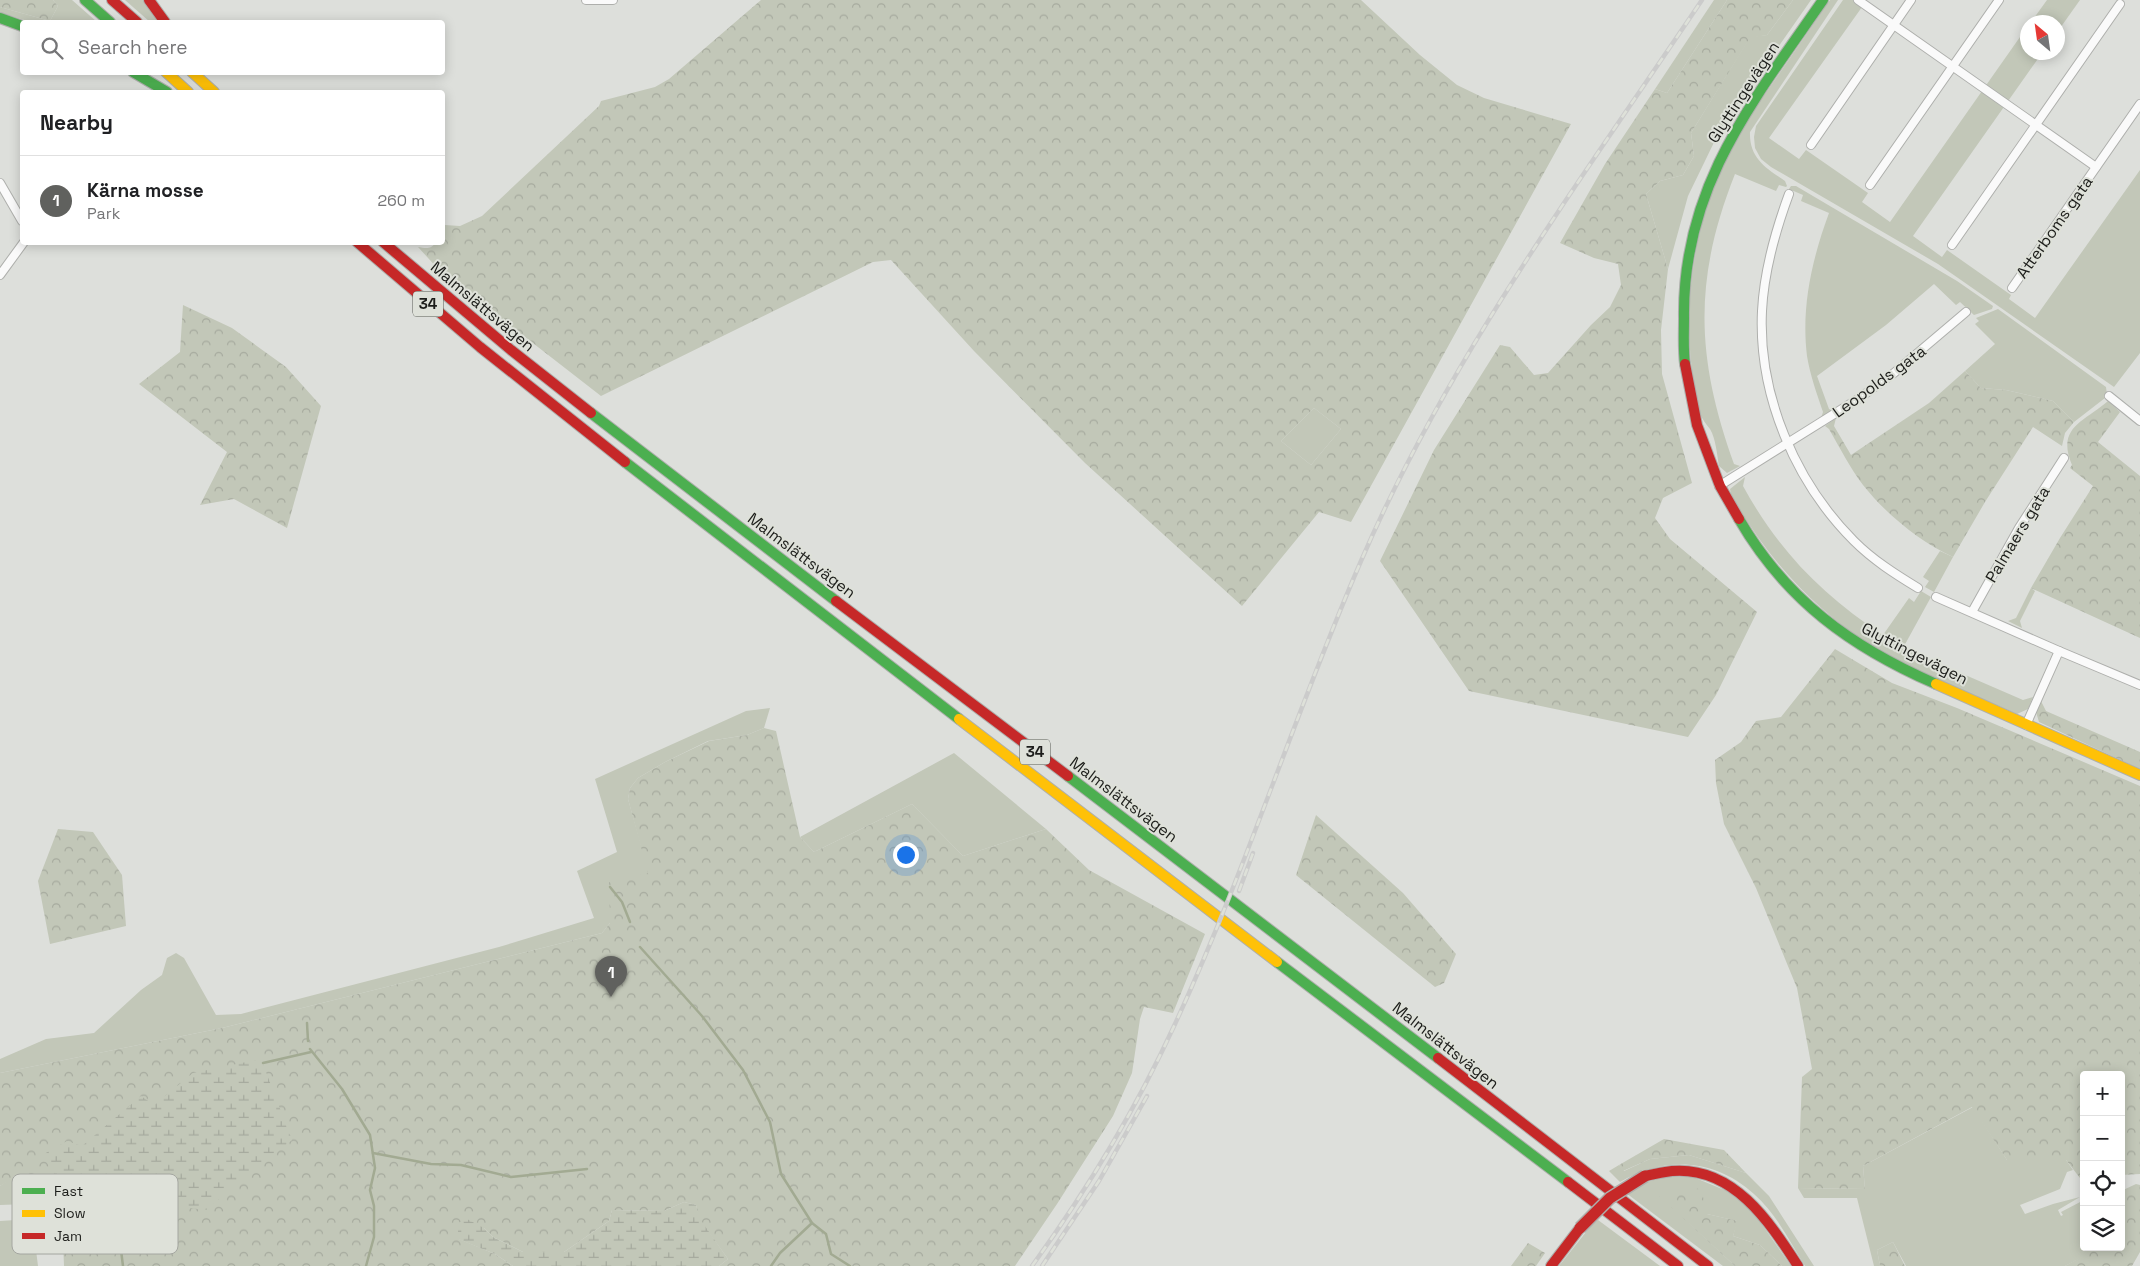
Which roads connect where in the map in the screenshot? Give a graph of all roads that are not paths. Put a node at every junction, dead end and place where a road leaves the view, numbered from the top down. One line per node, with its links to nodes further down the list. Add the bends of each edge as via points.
1 (85, 0): 12 (main road)
2 (112, 0): 13 (main road)
3 (149, 0): 14 (main road)
4 (586, 0): 5 (street)
5 (613, 0)
6 (1824, 0): 45 (main road, Glyttingevägen, via 1730,138 1706,190 1691,241 1683,317 1686,370 1696,422)
7 (1858, 0): 15 (street, Atterboms gata)
8 (1911, 0): 15 (street)
9 (2000, 0): 17 (street)
10 (2120, 4): 27 (street)
11 (0, 18): 16 (main road)
12 (108, 20)
13 (135, 20)
14 (164, 20)
15 (1893, 24): 17 (street, Atterboms gata); 28 (street)
16 (20, 25)
17 (1954, 67): 27 (street, Atterboms gata); 31 (street)
18 (138, 75): 22 (main road)
19 (169, 75): 23 (main road)
20 (195, 75): 24 (main road)
21 (206, 75): 25 (main road)
22 (164, 90)
23 (186, 90)
24 (212, 90)
25 (218, 90)
26 (2140, 104): 29 (street, Atterboms gata)
27 (2037, 125): 29 (street, Atterboms gata); 37 (street)
28 (1811, 145)
29 (2096, 167): 39 (street, Atterboms gata)
30 (0, 183): 33 (street)
31 (1870, 186)
32 (1789, 194): 43 (street, via 1769,258 1762,312 1768,382)
33 (20, 218)
34 (22, 245): 38 (street)
35 (360, 245): 54 (main road, Malmslättsvägen / 34, via 499,364 606,448)
36 (387, 245): 55 (main road, Malmslättsvägen / 34, via 618,435 1286,941)
37 (1952, 245)
38 (0, 274)
39 (2012, 288)
40 (1966, 312): 43 (street, Leopolds gata, via 1894,372)
41 (2109, 396): 42 (street)
42 (2140, 421)
43 (1787, 444): 45 (street, Leopolds gata); 46 (street, via 1834,520 1876,560)
44 (2064, 458): 48 (street, Palmaers gata, via 2018,528)
45 (1719, 486): 51 (main road, Glyttingevägen, via 1738,520 1775,572 1808,607 1873,654)
46 (1918, 588)
47 (1936, 597): 48 (street)
48 (1972, 612): 49 (street)
49 (2058, 651): 50 (street); 51 (street)
50 (2140, 685)
51 (2026, 725): 52 (main road, Glyttingevägen)
52 (2140, 775)
53 (1552, 1266): 56 (main road, bridge, via 1602,1203 1623,1187 1660,1171 1692,1172 1733,1186 1751,1200 1768,1220)
54 (1678, 1266)
55 (1708, 1266)
56 (1798, 1266)

